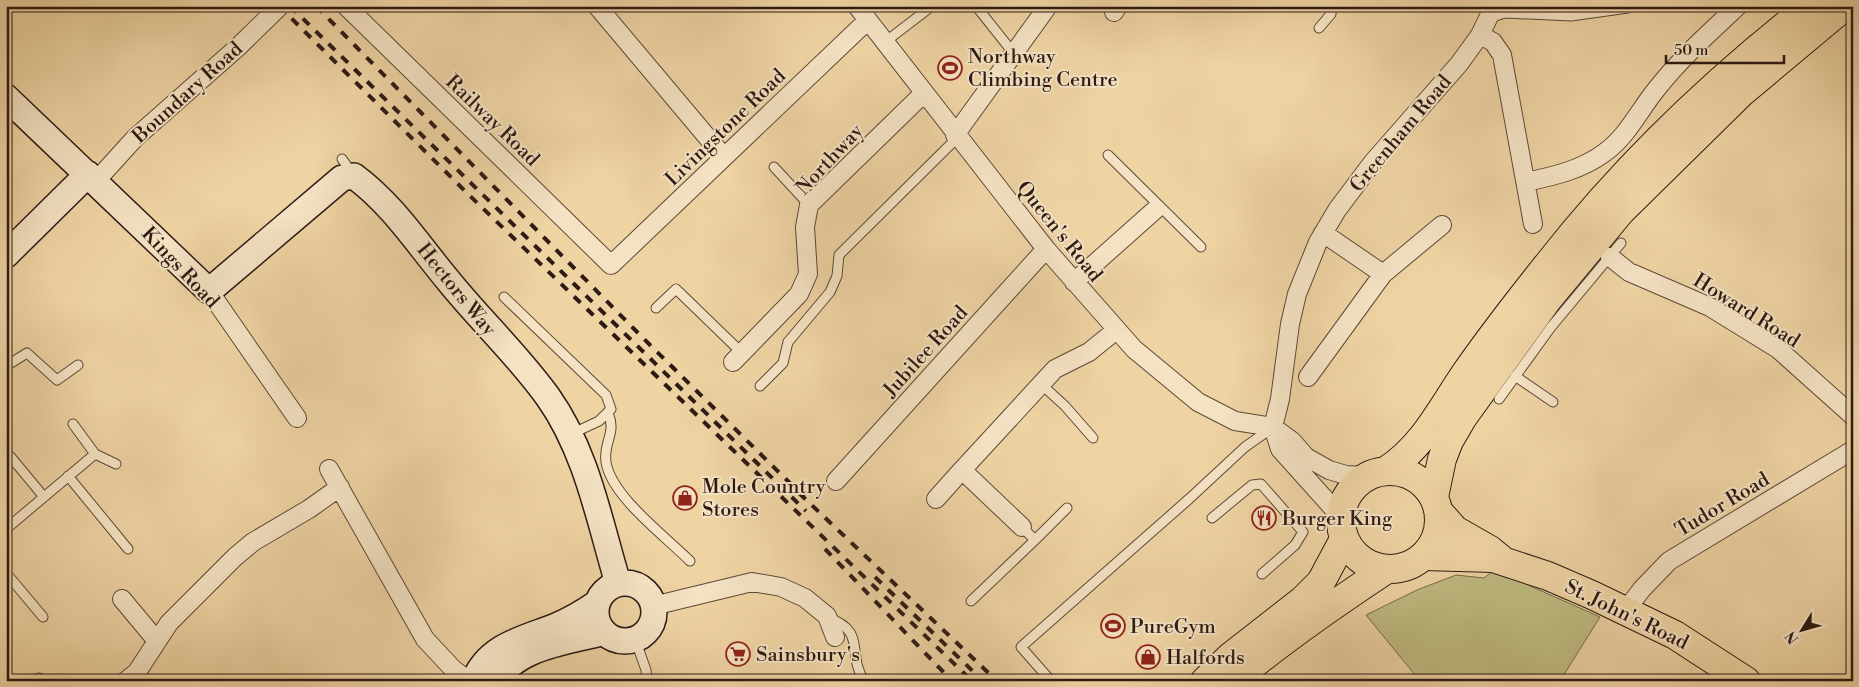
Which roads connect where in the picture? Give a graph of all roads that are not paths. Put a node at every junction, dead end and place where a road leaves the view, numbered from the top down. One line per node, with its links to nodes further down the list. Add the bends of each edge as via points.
1 (280, 6): 24 (street, Boundary Road, bridge)
2 (346, 6): 36 (street, Railway Road)
3 (597, 6): 22 (street)
4 (932, 6): 16 (lane)
5 (976, 6): 17 (lane)
6 (1048, 6): 17 (street)
7 (1332, 6): 14 (lane, via 1332,14)
8 (1738, 6): 25 (street, via 1696,45 1606,152 1559,176)
9 (1810, 6): 65 (main road, via 1695,104 1579,226 1481,352 1420,443 1405,459)
10 (1846, 6): 71 (main road, via 1741,93 1621,211 1548,299 1449,441 1442,459)
11 (1628, 8): 12 (lane, via 1571,16)
12 (1491, 12): 15 (street, Greenham Road)
13 (863, 13): 16 (street, Queen's Road); 22 (street, Livingstone Road)
14 (1319, 28)
15 (1480, 35): 25 (street, via 1493,42 1502,55); 30 (street, Greenham Road, via 1443,84 1373,162)
16 (885, 42): 18 (street, Queen's Road)
17 (1015, 55): 20 (street)
18 (923, 94): 20 (street, Queen's Road); 26 (street, Northway)
19 (11, 106): 24 (main road, Kings Road)
20 (956, 136): 33 (street, Queen's Road); 49 (lane, via 839,255 837,276 830,292 788,342 783,363)
21 (1108, 154): 27 (lane)
22 (724, 157): 36 (street, Livingstone Road)
23 (774, 167): 26 (lane)
24 (92, 178): 34 (main road, Boundary Road); 39 (main road, Kings Road)
25 (1526, 182): 28 (street)
26 (809, 205): 43 (street, Northway, via 805,227 808,274 800,294)
27 (1158, 207): 32 (lane); 38 (street)
28 (1533, 224)
29 (1442, 225): 37 (street)
30 (1323, 233): 37 (street); 56 (street, Greenham Road, via 1297,294 1280,399)
31 (1621, 243): 35 (lane)
32 (1201, 247)
33 (1046, 249): 38 (street, Queen's Road); 67 (street, Jubilee Road)
34 (6, 255)
35 (1610, 257): 46 (lane); 53 (street, Howard Road, via 1629,272 1710,307 1778,349)
36 (611, 265)
37 (1383, 274): 47 (street)
38 (1074, 282): 42 (street, Queen's Road)
39 (209, 291): 54 (street, Kings Road); 57 (main road, Hectors Way, via 342,178 348,167 395,213 462,299 548,397)
40 (504, 296): 52 (lane, via 606,395 611,409)
41 (656, 308): 43 (lane, via 676,289)
42 (1115, 331): 48 (street, via 1089,352 1055,369); 56 (street, Queen's Road, via 1198,402 1235,421)
43 (737, 357)
44 (6, 366): 45 (lane, via 27,353 57,380)
45 (78, 366)
46 (1515, 376): 50 (lane); 51 (lane)
47 (1308, 377)
48 (1041, 384): 58 (lane); 64 (street)
49 (760, 386)
50 (1499, 398)
51 (1553, 402)
52 (608, 413): 57 (lane); 81 (lane, via 613,428 606,462 613,484)
53 (1853, 416)
54 (297, 418)
55 (72, 424): 60 (lane)
56 (1272, 428): 65 (street, via 1317,464 1346,475); 75 (street, via 1280,450); 101 (lane, via 1245,447 1021,647)
57 (570, 435): 85 (main road, Hectors Way, via 589,478)
58 (1093, 438)
59 (1853, 450): 90 (street, Tudor Road, via 1669,561)
60 (95, 454): 62 (lane); 66 (lane)
61 (10, 456): 69 (lane)
62 (116, 464)
63 (329, 469): 68 (street)
64 (962, 470): 70 (street); 74 (street)
65 (1377, 473): 71 (main road, via 1404,473 1419,480); 75 (main road, via 1351,489 1346,498)
66 (68, 476): 69 (lane); 78 (lane)
67 (836, 481)
68 (340, 487): 96 (street, via 241,552 169,623); 97 (street, via 431,647)
69 (44, 497): 76 (lane)
70 (936, 499)
71 (1436, 505): 79 (main road, via 1437,536); 80 (main road, St. John's Road, via 1455,530)
72 (1067, 508): 77 (lane)
73 (1212, 518): 84 (lane, via 1252,485 1261,484 1303,532 1299,540)
74 (1022, 527): 77 (lane)
75 (1343, 528): 82 (main road, via 1351,550 1361,560); 102 (main road, via 1321,582)
76 (6, 529)
77 (1035, 540): 87 (lane)
78 (128, 549)
79 (1424, 556): 80 (main road, St. John's Road); 82 (main road, via 1407,566)
80 (1503, 560): 90 (main road, St. John's Road)
81 (690, 561)
82 (1387, 569): 103 (main road, via 1311,620)
83 (6, 573): 92 (lane)
84 (1262, 574)
85 (618, 583): 88 (main road, via 605,590); 89 (main road, via 628,583 645,590)
86 (122, 599): 96 (street)
87 (971, 601)
88 (597, 603): 93 (main road, via 597,622); 97 (main road, via 565,622 526,636)
89 (653, 606): 91 (street, via 752,582 781,587 805,598); 95 (main road, via 654,614 648,630)
90 (1626, 610): 104 (main road, St. John's Road, via 1675,635)
91 (827, 616): 94 (street); 100 (lane, via 843,622 851,630)
92 (43, 618)
93 (604, 632): 95 (main road, via 618,640); 97 (main road, via 533,653 505,670)
94 (835, 637)
95 (635, 639): 99 (lane)
96 (158, 641): 98 (street, via 137,672)
97 (482, 671)
98 (126, 681)
99 (647, 681)
100 (864, 681)
101 (1051, 681)
102 (1205, 681)
103 (1233, 681)
104 (1746, 681)

